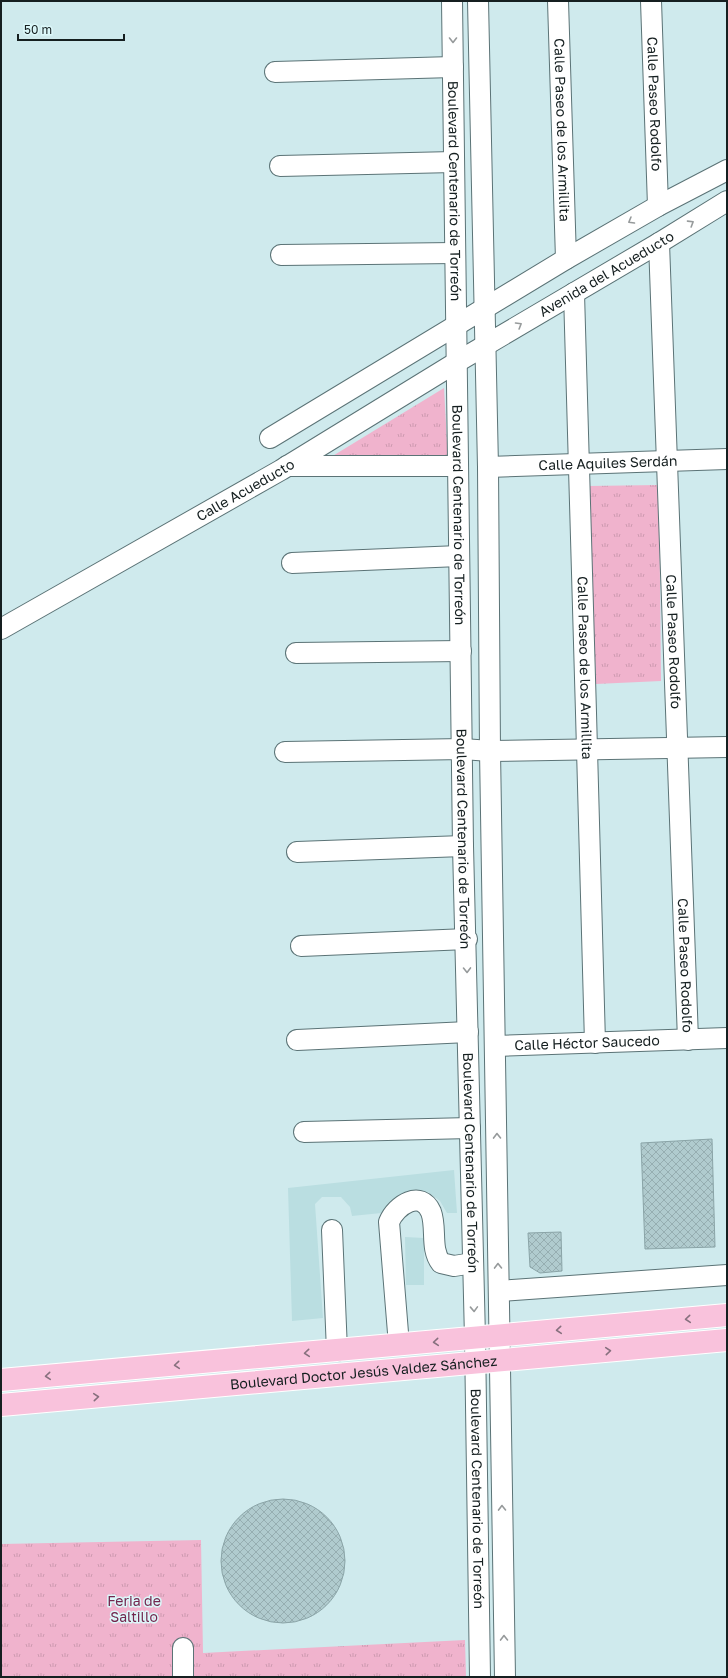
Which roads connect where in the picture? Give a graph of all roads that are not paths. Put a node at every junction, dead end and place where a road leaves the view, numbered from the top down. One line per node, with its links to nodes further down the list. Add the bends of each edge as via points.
1 (452, 1): 5 (street, Boulevard Centenario de Torreón, one-way to 5)
2 (478, 1): 17 (street, Boulevard Centenario de Torreón)
3 (558, 1): 15 (street, Calle Paseo de los Armillita)
4 (650, 1): 11 (street, Calle Paseo Rodolfo)
5 (453, 67): 6 (street); 7 (street, Boulevard Centenario de Torreón)
6 (275, 72)
7 (454, 162): 8 (street); 13 (street, Boulevard Centenario de Torreón)
8 (280, 166)
9 (727, 170): 11 (street)
10 (727, 201): 12 (street, Avenida del Acueducto, one-way to 10)
11 (658, 206): 15 (street, one-way to 15)
12 (659, 243): 16 (street, Avenida del Acueducto); 23 (street, Calle Paseo Rodolfo)
13 (456, 253): 14 (street); 18 (street, Boulevard Centenario de Torreón)
14 (281, 255)
15 (566, 259): 17 (street)
16 (574, 292): 19 (street, Avenida del Acueducto, one-way to 16); 24 (street, Calle Paseo de los Armillita)
17 (484, 310): 18 (street); 19 (street, Boulevard Centenario de Torreón)
18 (456, 325): 20 (street, Boulevard Centenario de Torreón); 21 (street)
19 (485, 345): 20 (street, Calle Acueducto); 27 (street, Boulevard Centenario de Torreón)
20 (457, 362): 25 (street, Calle Acueducto); 26 (street, Boulevard Centenario de Torreón)
21 (270, 438)
22 (727, 459): 23 (street, Calle Aquiles Serdán)
23 (667, 461): 24 (street, Calle Aquiles Serdán); 34 (street, Calle Paseo Rodolfo)
24 (580, 464): 27 (street, Calle Aquiles Serdán); 36 (street, Calle Paseo de los Armillita)
25 (287, 466): 26 (street); 30 (street, Calle Acueducto)
26 (458, 466): 28 (street, Boulevard Centenario de Torreón)
27 (488, 466): 35 (street, Boulevard Centenario de Torreón)
28 (460, 562): 29 (street); 31 (street, Boulevard Centenario de Torreón); 35 (street, via 470,574)
29 (292, 563)
30 (1, 629)
31 (461, 652): 32 (street); 35 (street, Boulevard Centenario de Torreón)
32 (296, 654)
33 (727, 747): 34 (street)
34 (677, 748): 36 (street); 45 (street, Calle Paseo Rodolfo)
35 (475, 750): 36 (street); 37 (street); 38 (street, Boulevard Centenario de Torreón); 47 (street, Boulevard Centenario de Torreón)
36 (585, 750): 46 (street, Calle Paseo de los Armillita)
37 (285, 752)
38 (463, 846): 39 (street); 40 (street, Boulevard Centenario de Torreón)
39 (296, 852)
40 (467, 939): 41 (street); 42 (street, Boulevard Centenario de Torreón, one-way to 42)
41 (302, 946)
42 (468, 1032): 44 (street); 48 (street, Boulevard Centenario de Torreón)
43 (727, 1038): 45 (street, Calle Héctor Saucedo)
44 (297, 1040)
45 (688, 1040): 46 (street, Calle Héctor Saucedo)
46 (594, 1043): 47 (street, Calle Héctor Saucedo)
47 (496, 1046): 53 (street, Boulevard Centenario de Torreón, one-way to 47)
48 (470, 1128): 49 (street); 51 (street, Boulevard Centenario de Torreón)
49 (304, 1132)
50 (332, 1230): 59 (street)
51 (473, 1263): 56 (street, Boulevard Centenario de Torreón, one-way to 56); 58 (street, via 454,1266 441,1263 436,1252 431,1212 426,1205 418,1201 410,1202 397,1209 389,1222)
52 (727, 1275): 53 (street)
53 (499, 1291): 55 (street, Boulevard Centenario de Torreón)
54 (727, 1315): 55 (main road, Boulevard Doctor Jesús Valdez Sánchez, one-way to 55)
55 (499, 1336): 56 (main road, Boulevard Doctor Jesús Valdez Sánchez); 60 (street, Boulevard Centenario de Torreón)
56 (475, 1338): 58 (main road, Boulevard Doctor Jesús Valdez Sánchez, one-way to 58); 61 (street, Boulevard Centenario de Torreón)
57 (727, 1340): 60 (main road, Boulevard Doctor Jesús Valdez Sánchez, one-way to 57)
58 (399, 1345): 59 (main road, Boulevard Doctor Jesús Valdez Sánchez)
59 (337, 1351): 62 (main road, Boulevard Doctor Jesús Valdez Sánchez, one-way to 62)
60 (500, 1361): 61 (main road, Boulevard Doctor Jesús Valdez Sánchez); 67 (street, Boulevard Centenario de Torreón, one-way to 60)
61 (475, 1363): 63 (main road, Boulevard Doctor Jesús Valdez Sánchez, one-way to 61); 66 (street, Boulevard Centenario de Torreón)
62 (1, 1380)
63 (1, 1405)
64 (182, 1648): 65 (street)
65 (183, 1677)
66 (480, 1677)
67 (505, 1677)

